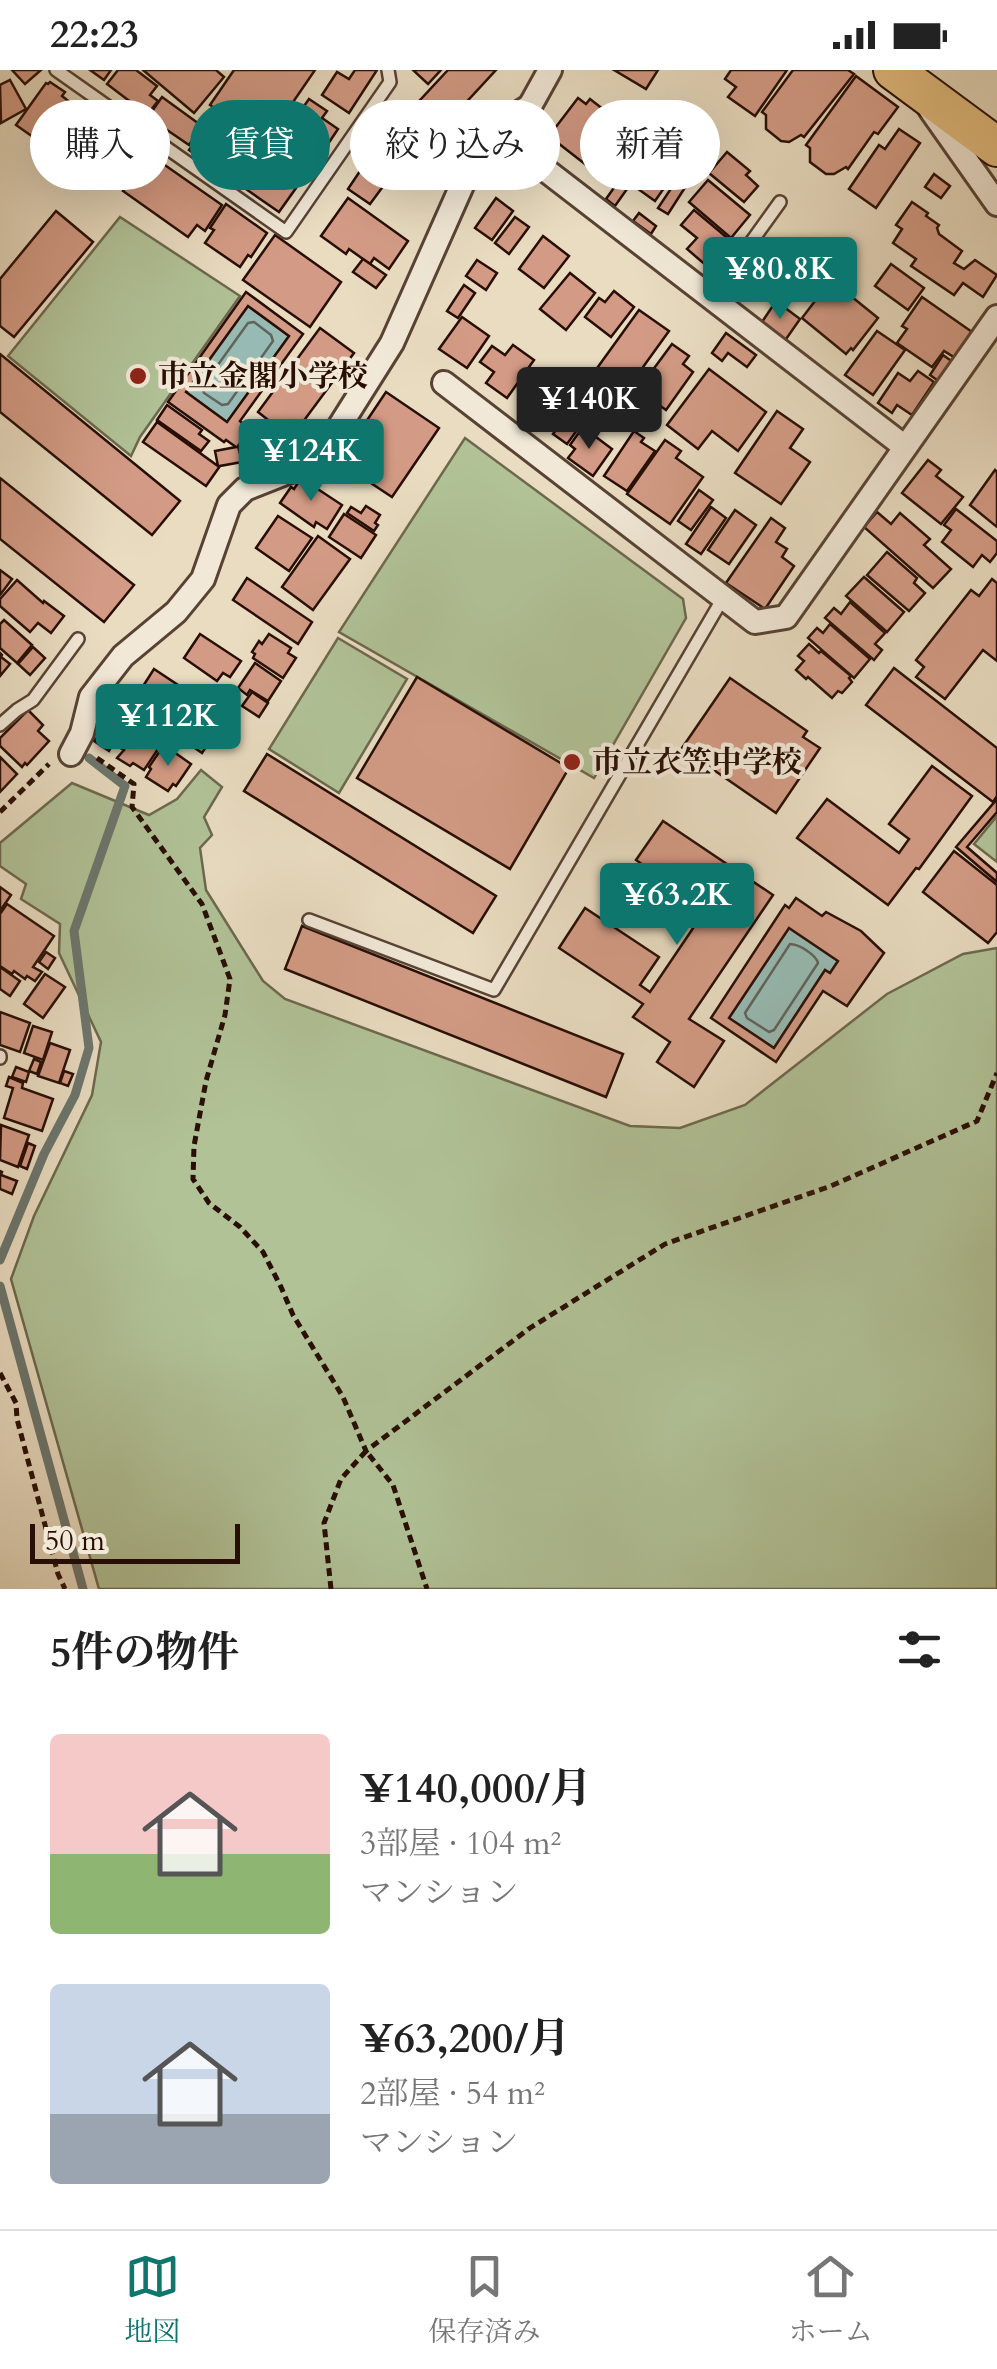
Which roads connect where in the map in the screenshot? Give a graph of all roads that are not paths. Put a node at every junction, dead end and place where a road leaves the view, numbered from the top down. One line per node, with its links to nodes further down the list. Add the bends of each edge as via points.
1 (56, 70): 2 (lane, via 286,232 390,82)
2 (388, 70)
3 (550, 70): 16 (street, via 530,106 479,147 392,342 334,435 293,470 246,489 229,505 203,579 176,612 123,656 92,697)
4 (903, 77): 5 (main road); 8 (street)
5 (997, 146)
6 (560, 181): 9 (street)
7 (780, 202): 9 (lane)
8 (997, 204)
9 (711, 298): 12 (street)
10 (997, 317): 12 (street)
11 (444, 383): 13 (street)
12 (904, 448): 13 (street, via 786,617 755,622)
13 (723, 598): 17 (lane, via 494,990)
14 (78, 639): 15 (lane, via 33,700)
15 (0, 725)
16 (70, 757)
17 (309, 920)

